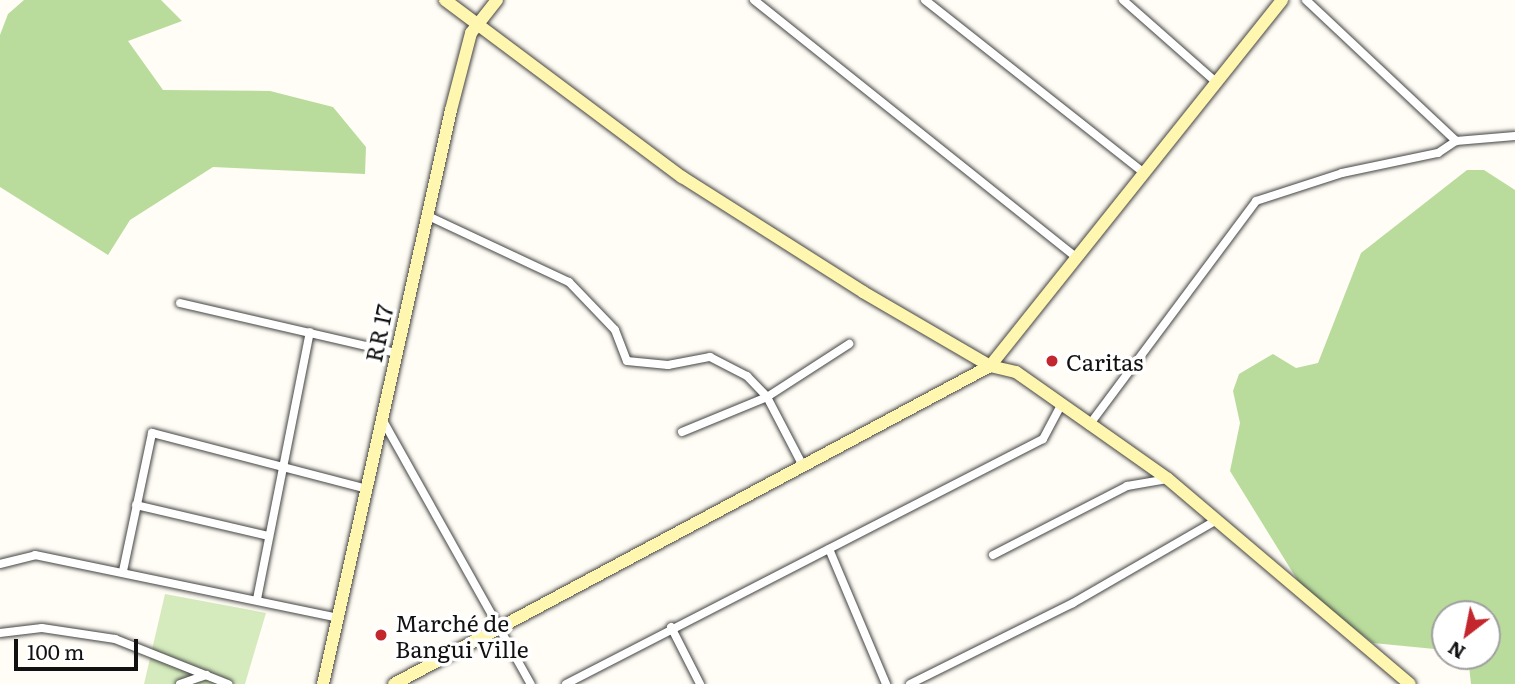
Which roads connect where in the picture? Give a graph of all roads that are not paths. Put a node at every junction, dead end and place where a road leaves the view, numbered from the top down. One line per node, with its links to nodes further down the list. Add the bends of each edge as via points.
1 (445, 0): 8 (street)
2 (497, 0): 8 (street, RR 17 / RR 17)
3 (754, 0): 14 (street)
4 (925, 0): 12 (street)
5 (1123, 0): 9 (street)
6 (1282, 0): 9 (street)
7 (1306, 0): 11 (street)
8 (476, 25): 13 (street, RR 17 / RR 17); 19 (street, via 682,177)
9 (1216, 82): 12 (street)
10 (1515, 136): 11 (street)
11 (1456, 141): 23 (street, via 1438,153 1342,173 1255,201)
12 (1143, 173): 14 (street)
13 (426, 215): 18 (street, RR 17 / RR 17); 20 (street, via 569,282 615,330 627,361 668,366 710,357 747,376)
14 (1076, 257): 19 (street)
15 (180, 303): 16 (street)
16 (310, 332): 18 (street); 26 (street)
17 (849, 344): 20 (street)
18 (396, 353): 22 (street, RR 17 / RR 17)
19 (990, 366): 21 (street, via 1016,372); 25 (street)
20 (767, 397): 24 (street); 25 (street)
21 (1062, 404): 23 (street); 32 (street, via 1043,439)
22 (381, 418): 28 (street, RR 17 / RR 17); 38 (street, via 423,484)
23 (1090, 424): 27 (street)
24 (682, 432)
25 (802, 464): 38 (street)
26 (282, 467): 28 (street); 29 (street, via 152,433); 31 (street)
27 (1168, 479): 30 (street); 33 (street, via 1127,486)
28 (363, 488): 37 (street, RR 17 / RR 17)
29 (136, 505): 31 (street); 35 (street)
30 (1215, 521): 50 (street, via 1073,603); 51 (street)
31 (268, 536): 36 (street)
32 (829, 549): 39 (street); 49 (street)
33 (993, 555)
34 (0, 564): 35 (street, via 31,555)
35 (123, 571): 36 (street)
36 (257, 599): 37 (street)
37 (335, 617): 44 (street, RR 17 / RR 17)
38 (494, 626): 45 (street); 46 (street)
39 (671, 627): 47 (street); 48 (street)
40 (0, 633): 41 (street, via 42,628 115,639)
41 (206, 675): 42 (street); 43 (street)
42 (180, 684)
43 (228, 684)
44 (323, 684)
45 (394, 684)
46 (531, 684)
47 (566, 684)
48 (700, 684)
49 (886, 684)
50 (910, 684)
51 (1410, 684)

